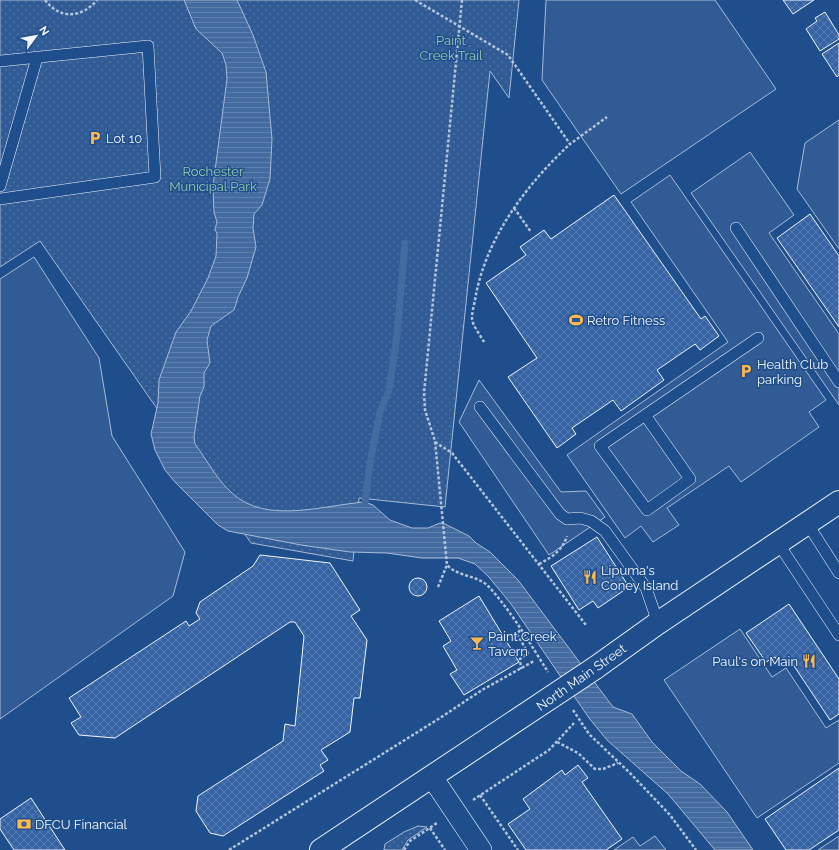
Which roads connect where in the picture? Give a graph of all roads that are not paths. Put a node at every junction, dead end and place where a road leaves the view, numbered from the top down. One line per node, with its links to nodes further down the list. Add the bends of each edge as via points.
1 (37, 58): 2 (lane); 3 (lane); 4 (lane, via 148,46 155,176)
2 (0, 61)
3 (0, 186)
4 (0, 199)
5 (736, 228): 7 (lane)
6 (758, 338): 9 (lane)
7 (839, 382)
8 (480, 407): 14 (lane, via 560,514 567,519 580,518 591,521 605,531 646,588)
9 (645, 415): 9 (lane, via 600,446 648,510 690,479)
10 (839, 502): 11 (main road, North Main Street)
11 (807, 523): 12 (main road, North Main Street); 13 (lane)
12 (778, 543): 14 (main road, North Main Street); 15 (lane)
13 (839, 573)
14 (658, 623): 16 (main road, North Main Street, bridge)
15 (839, 635)
16 (432, 777): 17 (main road, North Main Street); 18 (street)
17 (321, 850)
18 (481, 850)

